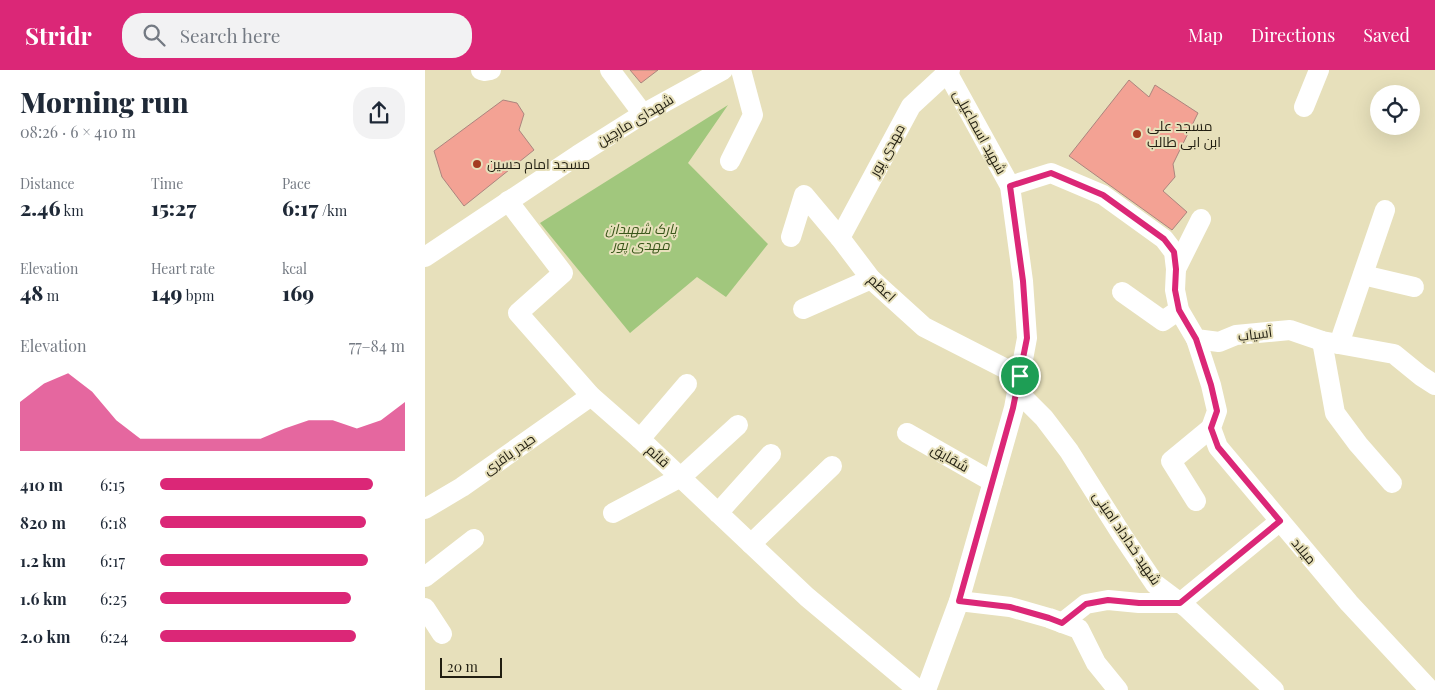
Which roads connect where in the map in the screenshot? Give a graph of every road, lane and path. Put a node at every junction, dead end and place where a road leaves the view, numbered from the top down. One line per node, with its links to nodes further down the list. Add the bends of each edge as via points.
1 (481, 70): 2 (street)
2 (491, 70)
3 (609, 70): 9 (street)
4 (723, 70): 9 (street, شهدای مارچین)
5 (741, 70): 10 (street, via 753,114)
6 (1319, 70): 8 (street)
7 (948, 71): 11 (street, شهید اسماعیلی); 16 (street, مهدی پور, via 911,106)
8 (1304, 107)
9 (643, 114): 12 (street, شهدای مارچین)
10 (731, 160)
11 (1010, 186): 18 (street, via 1051,173 1103,195 1164,239 1174,252); 28 (street, شهید اسماعیلی, via 1027,338)
12 (508, 201): 17 (street, شهدای مارچین); 30 (street, قائم, via 563,273 518,313)
13 (1385, 210): 19 (street)
14 (1201, 219): 18 (street)
15 (791, 237): 16 (street, اعظم, via 804,195)
16 (840, 238): 20 (street, اعظم)
17 (425, 258)
18 (1176, 269): 24 (street, via 1175,290)
19 (1363, 275): 21 (street); 26 (street)
20 (871, 279): 23 (street); 28 (street, اعظم, via 924,327)
21 (1414, 287)
22 (1122, 292): 24 (street, via 1163,320)
23 (803, 309)
24 (1179, 310): 25 (street)
25 (1196, 339): 26 (street, آسیاب, via 1219,342 1236,335 1289,330); 32 (street, via 1217,411)
26 (1331, 343): 29 (street, آسیاب, via 1394,354); 39 (street, via 1335,413)
27 (687, 384): 34 (street)
28 (1019, 384): 38 (street, شهید اسماعیلی); 49 (street, شهید خداداد امینی, via 1069,451 1155,584)
29 (1434, 384)
30 (591, 396): 34 (street, قائم); 41 (street, حیدر باقری, via 462,487)
31 (738, 425): 37 (street)
32 (1211, 428): 40 (street, via 1171,461); 44 (street, میلاد, via 1218,447)
33 (907, 433): 38 (street, شقایق)
34 (640, 439): 37 (street, قائم)
35 (771, 454): 43 (street)
36 (832, 466): 46 (street)
37 (681, 477): 42 (street); 43 (street, قائم)
38 (993, 482): 48 (street, شهید اسماعیلی)
39 (1391, 483)
40 (1196, 501)
41 (425, 509)
42 (613, 513)
43 (718, 513): 46 (street, قائم)
44 (1280, 521): 49 (street); 57 (street, میلاد, via 1349,603)
45 (474, 539): 47 (street)
46 (751, 544): 54 (street, قائم, via 807,597)
47 (425, 577)
48 (959, 601): 51 (street, via 1010,607); 55 (street, شهید اسماعیلی)
49 (1180, 603): 51 (street, via 1108,600 1086,604); 56 (street, شهید خداداد امینی)
50 (425, 608): 52 (street)
51 (1062, 623): 53 (street, via 1079,630 1096,663)
52 (442, 634)
53 (1115, 689)
54 (918, 690)
55 (926, 690)
56 (1274, 690)
57 (1430, 690)

